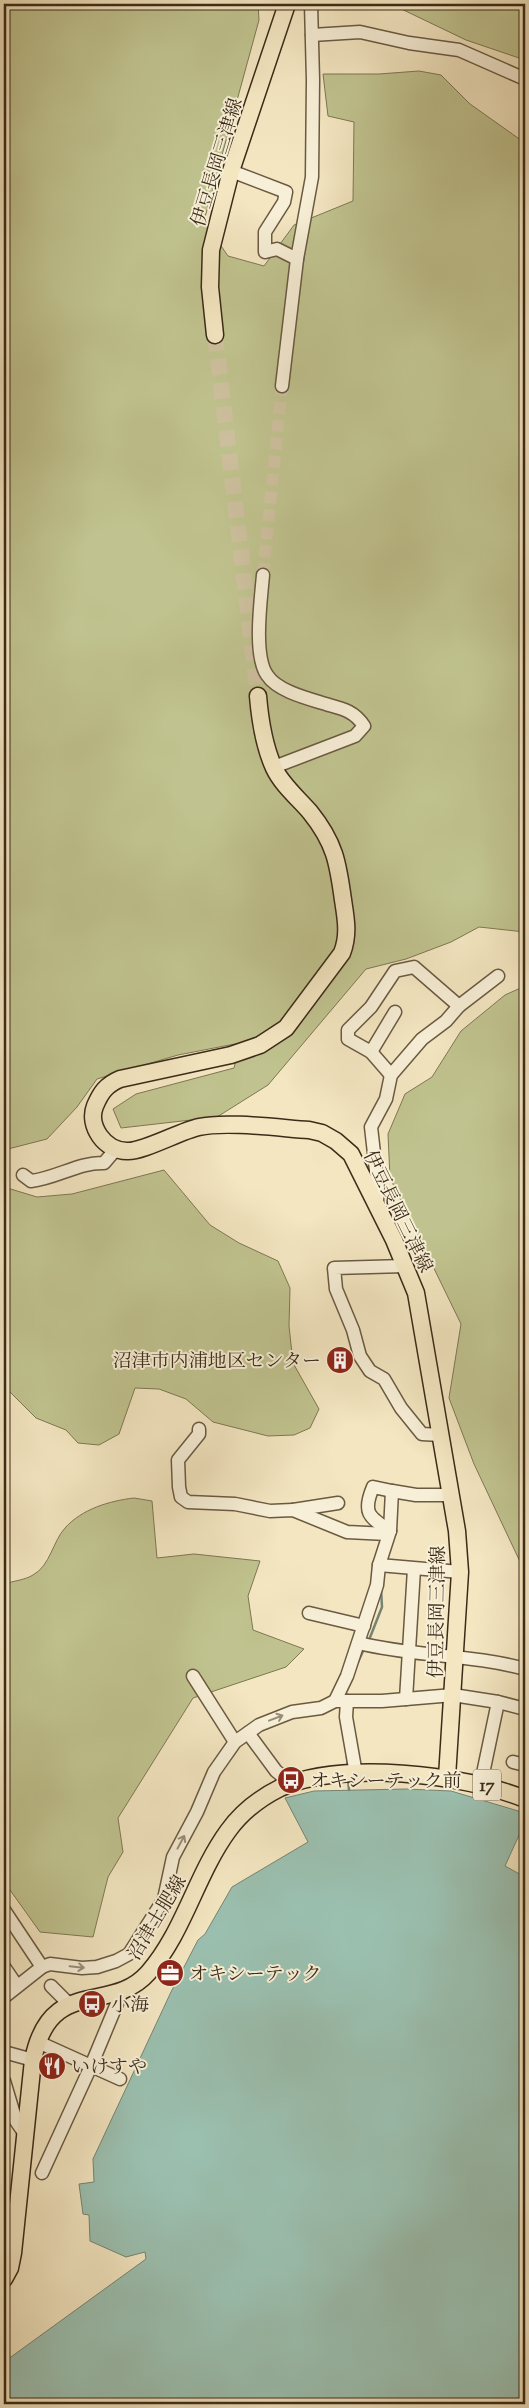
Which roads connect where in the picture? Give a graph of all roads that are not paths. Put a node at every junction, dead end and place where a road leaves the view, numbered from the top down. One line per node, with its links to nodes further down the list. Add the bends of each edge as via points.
1 (287, 4): 5 (main road, 伊豆長岡三津線)
2 (311, 4): 3 (street)
3 (312, 35): 4 (street, via 360,32 459,50); 6 (street, via 312,177)
4 (525, 78)
5 (231, 171): 6 (street, via 286,192 284,202 266,232 265,252 277,249); 7 (main road, 伊豆長岡三津線, via 211,250 210,287)
6 (297, 259): 8 (street)
7 (216, 335)
8 (282, 386)
9 (263, 575): 11 (street, via 260,650 267,675 288,691 358,716 364,726 355,736)
10 (258, 696): 11 (main road, via 265,740)
11 (274, 767): 17 (main road, via 283,783 325,833 337,859 347,926 342,953 286,1028 260,1045 231,1055 120,1079 107,1085 92,1117 96,1133)
12 (498, 976): 13 (street)
13 (459, 1006): 15 (street, via 414,966 395,971 371,1007 348,1030 348,1039); 16 (street)
14 (395, 1012): 15 (street)
15 (371, 1052): 16 (street)
16 (391, 1075): 19 (street, via 386,1099 371,1127)
17 (116, 1149): 18 (street, via 104,1163 89,1162 50,1179 31,1181); 19 (main road, 伊豆長岡三津線, via 128,1152 201,1126 309,1130 322,1133 351,1154)
18 (23, 1175)
19 (378, 1204): 20 (main road, 伊豆長岡三津線)
20 (405, 1266): 22 (main road, 伊豆長岡三津線, via 416,1293); 22 (street, via 334,1268 336,1289 360,1356 370,1371 384,1379 422,1434)
21 (199, 1429): 26 (street, via 199,1434 178,1460 181,1497 188,1502 235,1504 270,1511)
22 (440, 1435): 24 (main road, 伊豆長岡三津線)
23 (392, 1491): 24 (street); 27 (street); 27 (street, via 373,1488 367,1506 370,1515)
24 (450, 1495): 30 (main road, 伊豆長岡三津線)
25 (338, 1503): 26 (street)
26 (293, 1510): 27 (street, via 347,1532)
27 (389, 1532): 28 (street)
28 (379, 1565): 29 (street); 32 (street, via 377,1585)
29 (414, 1569): 30 (street); 34 (street)
30 (460, 1572): 35 (main road, 伊豆長岡三津線)
31 (308, 1612): 32 (street)
32 (364, 1626): 33 (street)
33 (359, 1643): 34 (street); 40 (street)
34 (407, 1652): 35 (street); 39 (street)
35 (455, 1656): 36 (street); 38 (main road, 伊豆長岡三津線)
36 (525, 1669)
37 (193, 1676): 44 (street)
38 (453, 1695): 39 (street); 41 (street); 46 (main road, 伊豆長岡三津線)
39 (406, 1699): 40 (street)
40 (340, 1701): 43 (street, one-way to 40, via 292,1712 321,1708); 45 (street, via 346,1717)
41 (498, 1702): 42 (street); 47 (street)
42 (525, 1710)
43 (248, 1733): 44 (street); 48 (street, via 276,1771)
44 (235, 1742): 52 (street, one-way to 44, via 50,1964 97,1967 129,1954 164,1899 173,1857 214,1772)
45 (349, 1775): 46 (main road, 沼津土肥線 / 17); 48 (main road, 沼津土肥線 / 17)
46 (447, 1777): 47 (main road, 沼津土肥線 / 17)
47 (481, 1783): 49 (main road, 沼津土肥線 / 17)
48 (292, 1784): 55 (main road, 沼津土肥線 / 17, via 258,1802 229,1830 157,1960 138,1982)
49 (525, 1799)
50 (4, 1910): 52 (street)
51 (4, 1967): 53 (street)
52 (42, 1967): 53 (street)
53 (17, 1986): 56 (street)
54 (51, 1986): 57 (street)
55 (123, 1989): 57 (main road, 沼津土肥線 / 17); 61 (street)
56 (4, 1997)
57 (69, 2004): 58 (main road, 沼津土肥線 / 17, via 51,2019)
58 (38, 2042): 60 (main road, 沼津土肥線 / 17); 61 (street)
59 (4, 2052): 60 (street)
60 (33, 2060): 64 (main road, 沼津土肥線 / 17)
61 (91, 2066): 62 (street); 65 (street)
62 (120, 2078)
63 (4, 2081): 64 (street, via 16,2121)
64 (26, 2134): 66 (main road, 沼津土肥線 / 17, via 13,2253)
65 (42, 2173)
66 (4, 2280)

